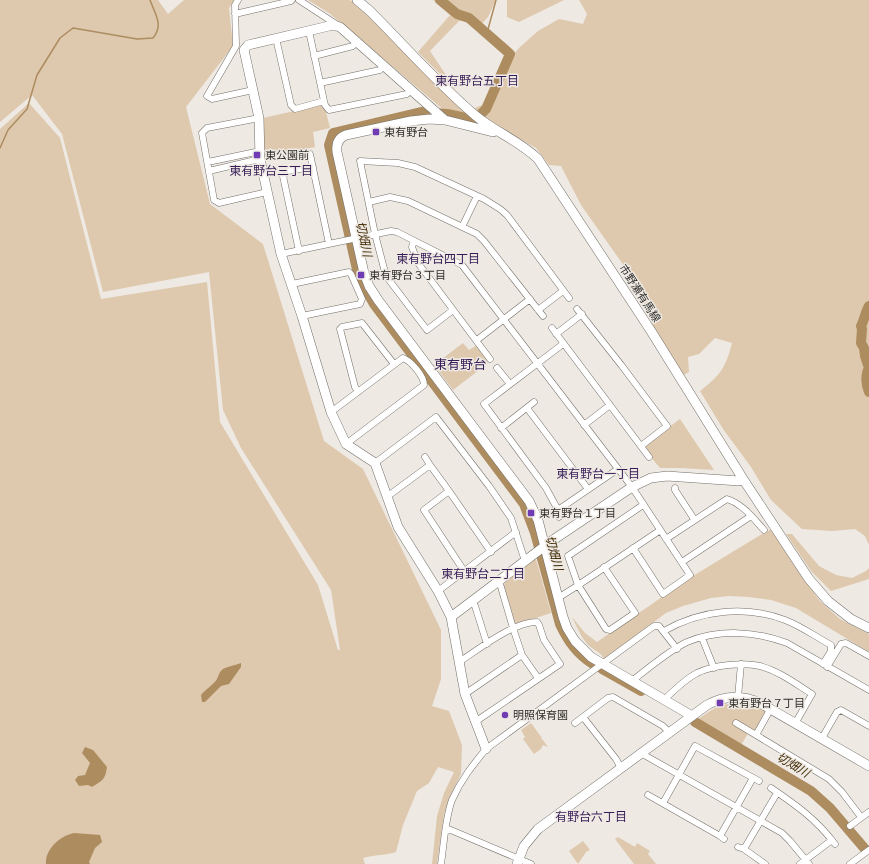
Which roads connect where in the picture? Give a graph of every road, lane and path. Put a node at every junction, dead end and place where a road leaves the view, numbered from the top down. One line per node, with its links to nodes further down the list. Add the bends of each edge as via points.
1 (238, 0): 5 (street)
2 (292, 0): 5 (street)
3 (299, 0): 6 (street)
4 (357, 0): 18 (street, 市野瀬有馬線, via 455,96)
5 (235, 14): 13 (street, via 236,46 207,96 212,99)
6 (340, 27): 7 (street); 9 (street)
7 (309, 31): 8 (street); 10 (street)
8 (276, 38): 13 (street, via 248,44 245,48); 15 (street, via 293,108)
9 (356, 41): 10 (street, via 353,46); 11 (street)
10 (314, 56): 12 (street)
11 (383, 65): 12 (street, via 380,70); 14 (street)
12 (320, 84): 15 (street)
13 (253, 90): 16 (street)
14 (411, 90): 15 (street, via 407,94 329,110); 17 (street)
15 (324, 101)
16 (259, 118): 20 (street); 21 (street, via 207,128 202,133)
17 (445, 120): 18 (street, via 493,132); 29 (street, via 416,120 346,135 340,139 337,152)
18 (496, 130): 66 (street, 市野瀬有馬線, via 529,150 544,166)
19 (310, 154): 22 (street)
20 (260, 156): 21 (street); 23 (street); 24 (street)
21 (208, 162): 23 (street)
22 (313, 167): 31 (street); 32 (street, via 288,171 283,176)
23 (209, 170): 24 (street, via 214,200 219,203)
24 (267, 192): 33 (street)
25 (477, 196): 26 (street, via 415,166 360,161); 27 (street); 35 (street, via 506,214)
26 (369, 202): 27 (street, via 390,197 399,198); 28 (street)
27 (462, 227): 37 (street, via 477,234 484,241)
28 (375, 234): 29 (street); 30 (street, via 397,232); 38 (street, via 386,276 427,330)
29 (356, 238): 31 (street); 79 (street, via 364,273 372,290 524,493 536,514)
30 (414, 241): 38 (street, via 412,248 418,263); 42 (street, via 462,265)
31 (329, 244): 32 (street)
32 (299, 251): 33 (street)
33 (281, 254): 34 (street)
34 (292, 284): 40 (street); 40 (street, via 349,272 362,299 360,304)
35 (563, 291): 36 (street); 39 (street)
36 (569, 298)
37 (530, 299): 39 (street); 42 (street)
38 (453, 310): 45 (street)
39 (538, 310): 41 (street)
40 (302, 316): 56 (street)
41 (543, 316)
42 (504, 319): 45 (street); 49 (street)
43 (552, 328): 44 (street)
44 (556, 334): 46 (street); 60 (street, via 579,312 667,426)
45 (477, 340): 47 (street)
46 (563, 344): 49 (street); 54 (street)
47 (490, 359)
48 (394, 364): 52 (street); 52 (street, via 362,323 342,327 340,330); 59 (street, via 403,358 408,360 424,380 424,385)
49 (538, 364): 51 (street); 57 (street)
50 (498, 368): 51 (street)
51 (510, 384): 58 (street, via 484,404)
52 (358, 392): 56 (street)
53 (534, 402): 55 (street)
54 (610, 406): 57 (street); 60 (street)
55 (527, 408): 58 (street); 69 (street)
56 (331, 412): 59 (street)
57 (584, 425): 65 (street)
58 (501, 428): 69 (street, via 546,488 558,514)
59 (346, 444): 63 (street)
60 (641, 446): 62 (street)
61 (425, 457): 64 (street)
62 (649, 457)
63 (375, 463): 71 (street); 77 (street, via 436,417 490,487 511,518)
64 (430, 465): 70 (street); 71 (street)
65 (618, 469): 67 (street); 69 (street)
66 (744, 479): 67 (street, via 667,476 651,478); 93 (street, 市野瀬有馬線, via 815,586 842,612)
67 (632, 487): 72 (street); 79 (street)
68 (675, 488): 74 (street)
69 (588, 489)
70 (449, 491): 81 (street); 85 (street, via 424,510)
71 (388, 496): 88 (street, via 398,527)
72 (643, 505): 76 (street); 87 (street, via 568,556)
73 (751, 516): 74 (street, via 742,506 727,499); 75 (street); 83 (street)
74 (694, 519): 78 (street)
75 (764, 530)
76 (660, 531): 78 (street); 80 (street)
77 (516, 532): 81 (street); 82 (street)
78 (666, 539): 83 (street)
79 (545, 546): 82 (street); 89 (street)
80 (633, 548): 83 (street, via 663,594 690,575); 84 (street)
81 (491, 552): 85 (street)
82 (525, 561): 86 (street)
83 (682, 562)
84 (604, 567): 87 (street); 87 (street, via 635,613 610,630 606,629)
85 (464, 571): 88 (street)
86 (498, 581): 90 (street); 92 (street)
87 (578, 585): 89 (street)
88 (438, 591): 91 (street)
89 (558, 598): 101 (street, via 565,622 575,641)
90 (472, 601): 91 (street); 96 (street, via 476,606)
91 (451, 617): 100 (street)
92 (513, 628): 96 (street); 98 (street); 105 (street, via 537,622 544,640 560,664)
93 (869, 628)
94 (664, 631): 97 (street); 101 (street, via 659,626 654,626); 103 (street, via 716,612 766,613 786,620 830,645 831,651)
95 (702, 638): 97 (street); 103 (street, via 736,633 772,637); 104 (street)
96 (487, 644): 100 (street)
97 (677, 649): 106 (street)
98 (522, 655): 105 (street); 108 (street)
99 (869, 656): 103 (street, via 846,642 841,644)
100 (459, 662): 108 (street)
101 (602, 664): 106 (street); 122 (street)
102 (741, 664): 104 (street); 109 (street); 115 (street, via 760,666 812,694)
103 (825, 665): 107 (street)
104 (714, 668): 110 (street, via 698,673)
105 (538, 678): 114 (street)
106 (632, 681): 110 (street)
107 (869, 690)
108 (465, 694): 114 (street)
109 (738, 697): 111 (street, via 753,699); 112 (street, via 714,701)
110 (664, 700): 112 (street)
111 (771, 708): 115 (street); 120 (street)
112 (692, 716): 119 (street)
113 (583, 717): 116 (street); 119 (street, via 613,697 663,726); 125 (street)
114 (475, 722): 122 (street)
115 (796, 722): 121 (street)
116 (575, 723)
117 (736, 723): 120 (street)
118 (869, 726): 121 (street, via 841,710 837,712)
119 (670, 733): 123 (street)
120 (756, 735): 133 (street, via 829,779)
121 (822, 738): 124 (street)
122 (486, 749): 136 (street, via 466,773 452,801)
123 (642, 752): 125 (street); 126 (street)
124 (869, 766)
125 (621, 768): 138 (street, via 538,829 527,841)
126 (679, 775): 130 (street); 131 (street); 131 (street, via 695,746 756,779)
127 (770, 788): 128 (street)
128 (777, 793): 134 (street); 139 (street, via 809,815 833,842)
129 (648, 795): 130 (street)
130 (663, 803): 131 (street, via 722,837)
131 (736, 808): 134 (street)
132 (869, 812): 133 (street)
133 (861, 817): 135 (street)
134 (760, 821): 139 (street, via 782,833); 142 (street, via 741,848)
135 (850, 826)
136 (446, 828): 138 (street); 140 (street)
137 (869, 850): 144 (street)
138 (518, 861): 141 (street)
139 (807, 862): 143 (street)
140 (441, 864)
141 (531, 864)
142 (766, 864)
143 (800, 864)
144 (850, 864)

